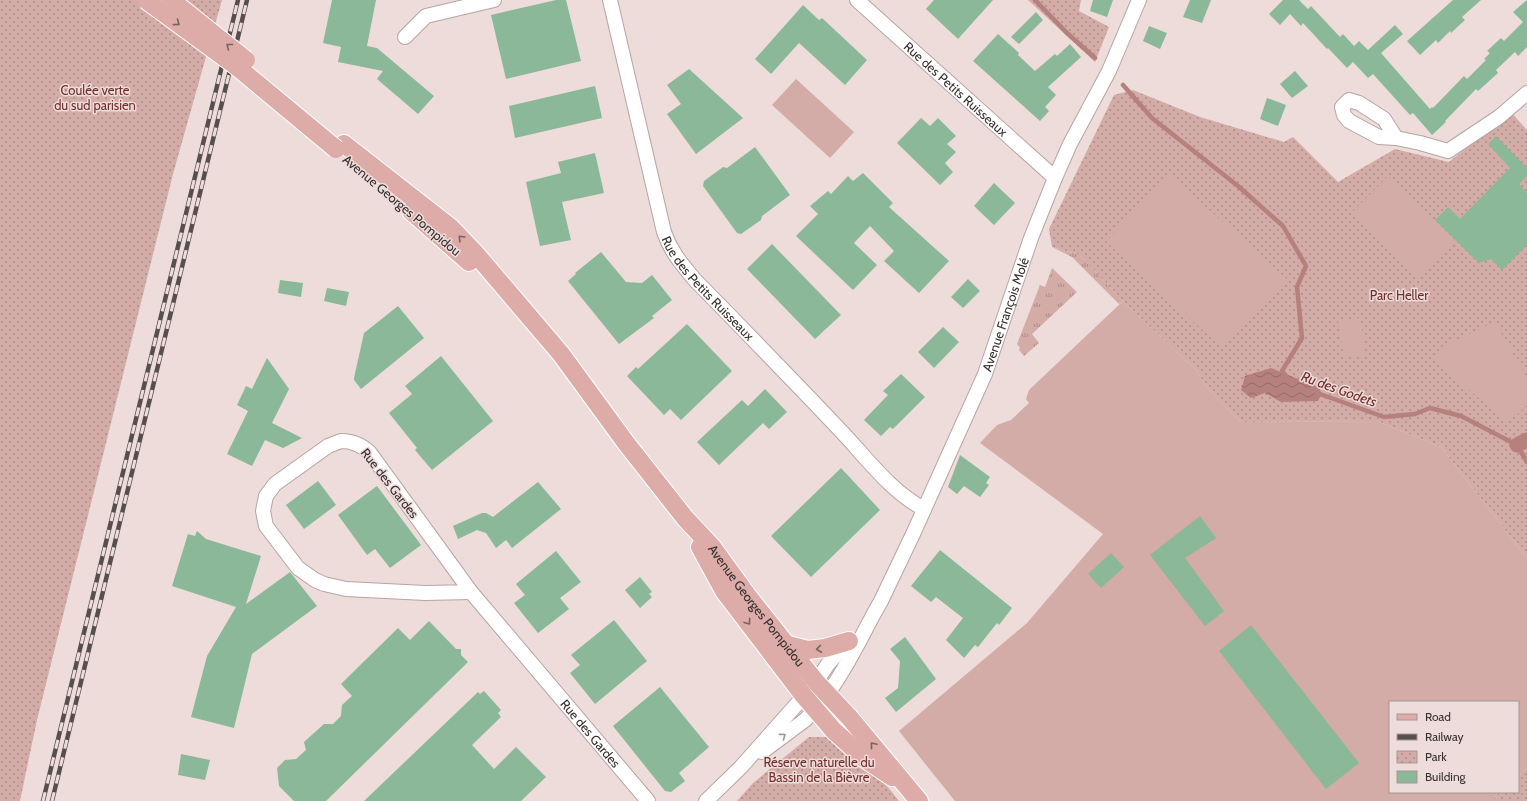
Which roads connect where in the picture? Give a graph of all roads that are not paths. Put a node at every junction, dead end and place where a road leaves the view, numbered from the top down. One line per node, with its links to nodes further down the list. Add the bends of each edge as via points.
1 (146, 0): 10 (main road, Avenue Georges Pompidou, one-way to 10, bridge)
2 (171, 0): 10 (main road, Avenue Georges Pompidou, one-way to 2, bridge, via 241,55)
3 (494, 0): 7 (street, via 426,16)
4 (610, 0): 12 (street, Rue des Petits Ruisseaux, via 664,232 675,257 891,485)
5 (857, 0): 11 (street, Rue des Petits Ruisseaux)
6 (1139, 0): 11 (street, Avenue François Molé, via 1109,71)
7 (405, 37)
8 (1527, 93): 9 (street, via 1499,117 1448,151)
9 (1396, 138)
10 (340, 146): 13 (main road, Avenue Georges Pompidou, via 450,227 476,253 561,354)
11 (1055, 178): 12 (street, Avenue François Molé, via 1031,238 985,374)
12 (924, 509): 15 (street, Avenue François Molé)
13 (685, 518): 17 (main road, Avenue Georges Pompidou, via 713,548); 19 (main road, Avenue Georges Pompidou, one-way to 19, via 724,591)
14 (471, 592): 14 (street, Rue des Gardes, via 370,453 360,445 348,441 328,446 275,484 266,496 263,511 266,526 298,568 315,580 346,589 425,593); 23 (street, Rue des Gardes)
15 (866, 627): 16 (street, Avenue François Molé); 18 (street, Avenue François Molé, via 844,669)
16 (849, 641): 17 (main road, one-way to 17, via 812,650); 18 (street, Avenue François Molé, via 828,664)
17 (788, 646): 18 (main road, Avenue Georges Pompidou)
18 (822, 687): 19 (main road); 20 (main road); 22 (main road, Avenue Georges Pompidou, one-way to 18)
19 (804, 696): 20 (main road, Avenue Georges Pompidou); 21 (street)
20 (816, 709): 21 (street, one-way to 20); 22 (main road, Avenue Georges Pompidou, via 834,731 865,759)
21 (741, 767): 24 (street)
22 (907, 786): 25 (main road, Avenue Georges Pompidou)
23 (648, 801)
24 (706, 801)
25 (919, 801)

